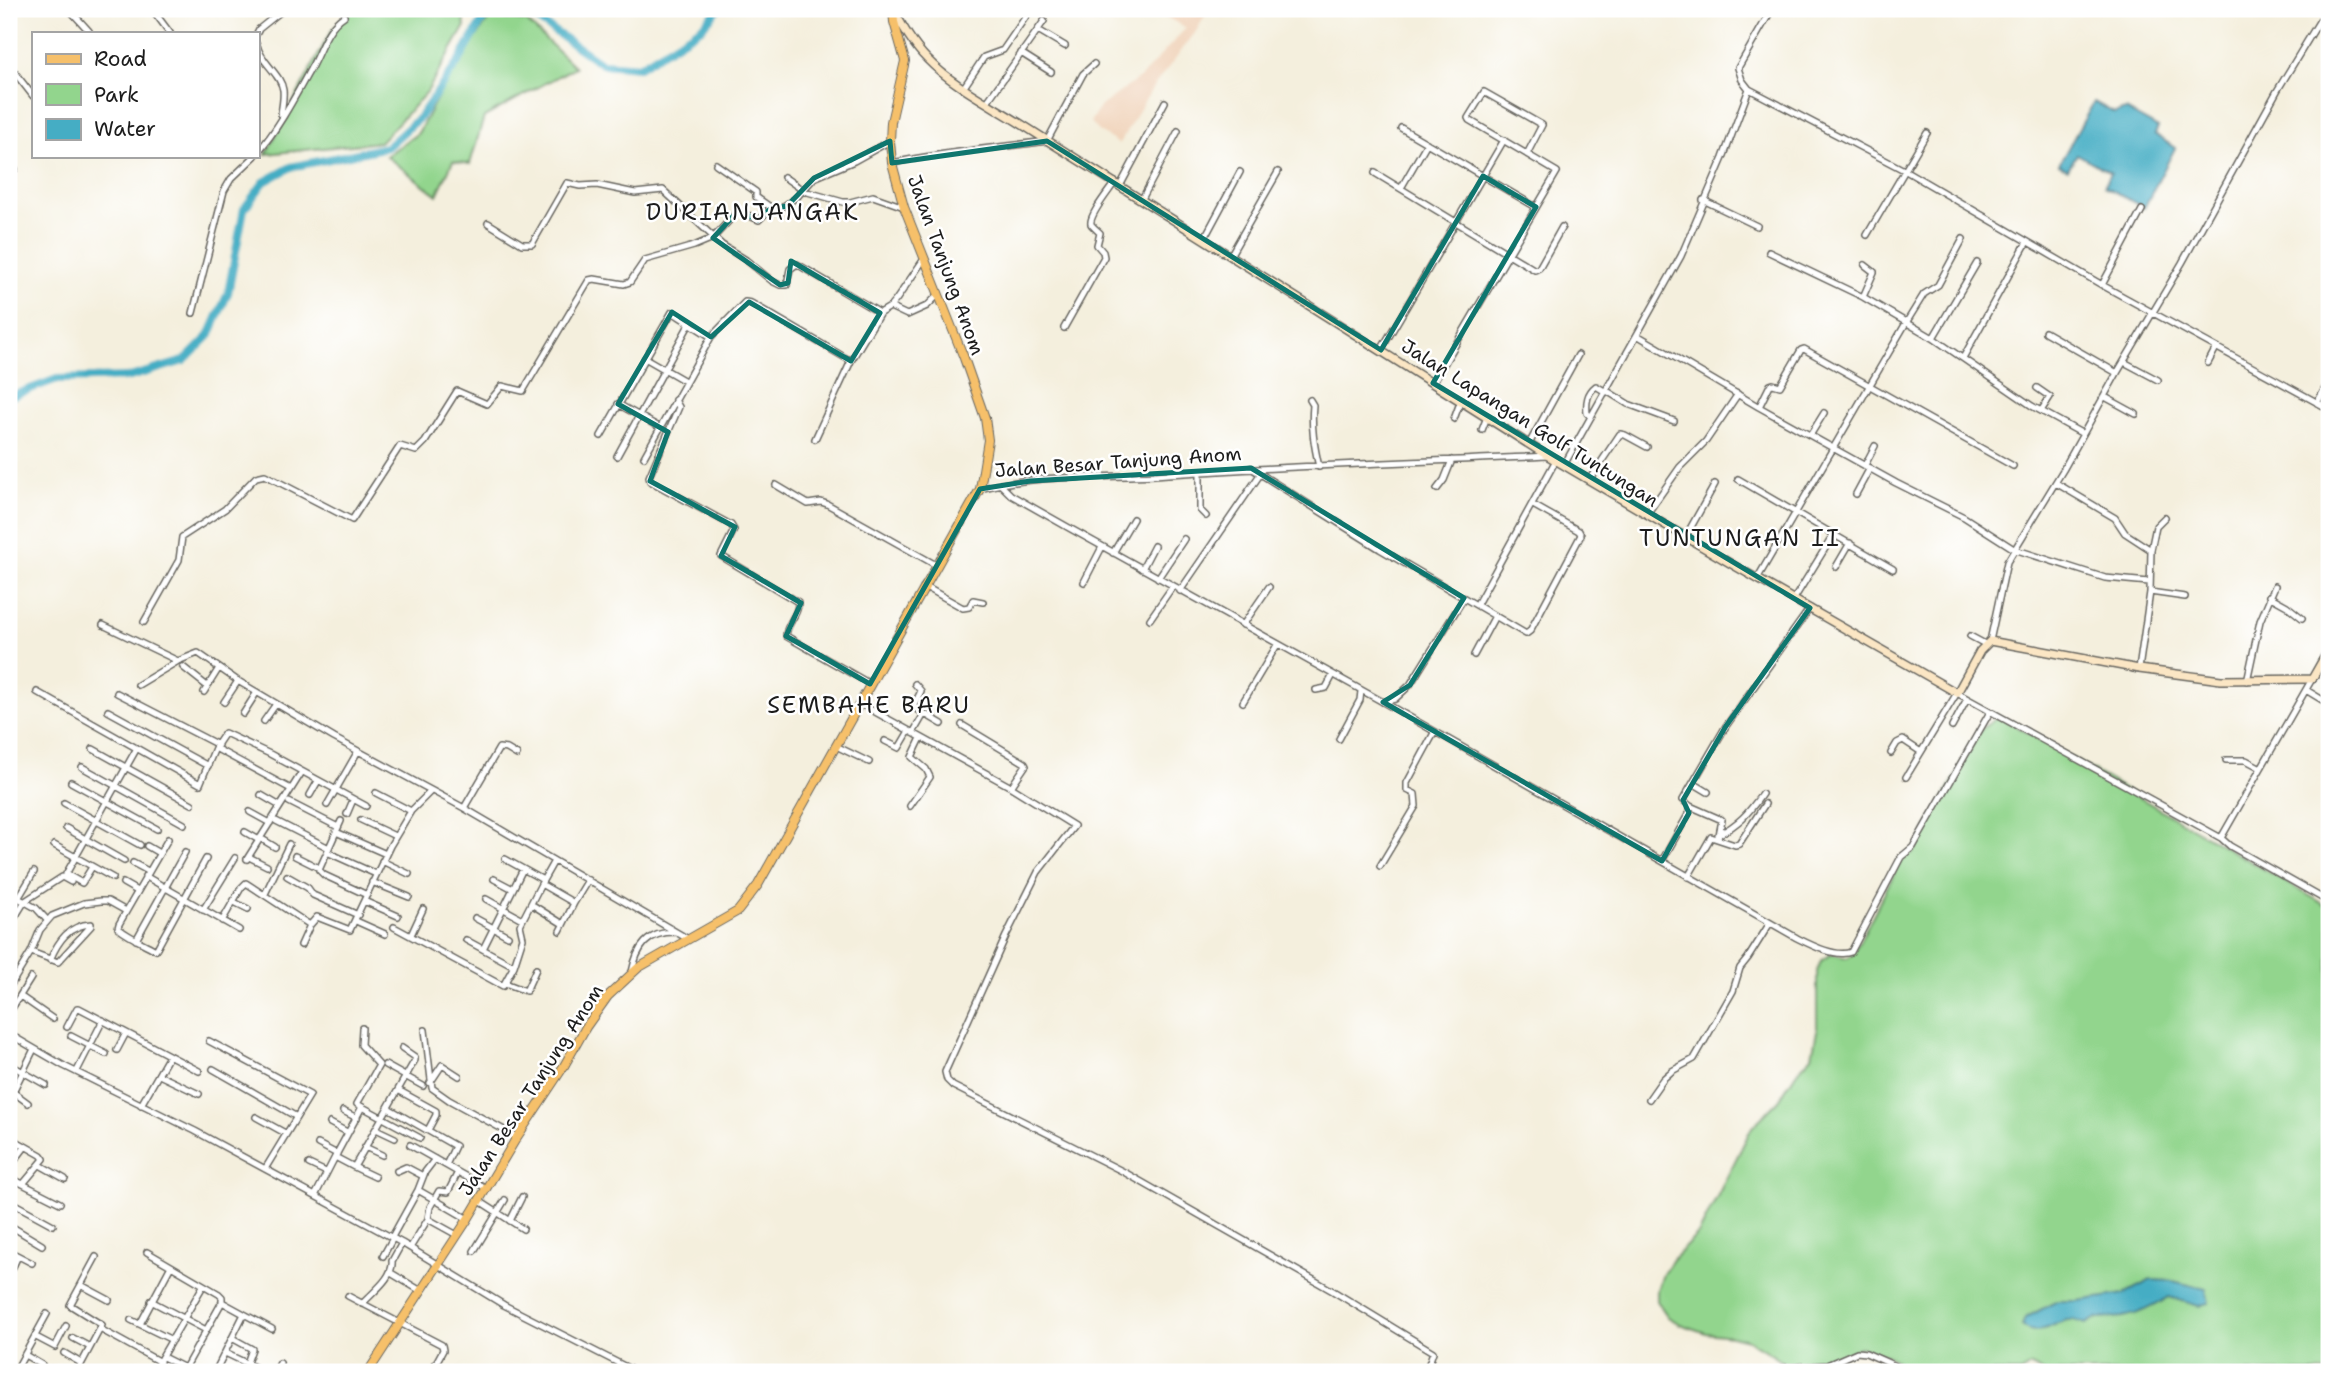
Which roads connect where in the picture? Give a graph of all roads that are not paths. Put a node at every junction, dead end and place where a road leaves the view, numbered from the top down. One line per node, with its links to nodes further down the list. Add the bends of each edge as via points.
1 (69, 9): 11 (street)
2 (152, 9): 12 (street)
3 (285, 9): 13 (street)
4 (893, 9): 20 (street, Jalan Lapangan Golf Tuntungan, via 927,60); 29 (main road, Jalan Tanjung Anom, via 905,61)
5 (1031, 9): 20 (street, via 1003,50 984,57)
6 (1772, 9): 21 (street, via 1738,68)
7 (2329, 13): 76 (street, via 2320,20 2277,92)
8 (344, 16): 25 (street, via 332,27)
9 (1044, 21): 10 (street)
10 (1038, 30): 14 (street); 15 (street)
11 (89, 31)
12 (169, 32)
13 (258, 32)
14 (1065, 46)
15 (1021, 53): 19 (street); 23 (street)
16 (259, 54): 25 (street, via 282,85)
17 (1094, 64): 30 (street, via 1083,74)
18 (12, 69): 22 (street)
19 (1051, 72)
20 (964, 87): 23 (street, Jalan Lapangan Golf Tuntungan)
21 (1749, 89): 40 (street); 50 (street)
22 (32, 95)
23 (987, 102): 30 (street, Jalan Lapangan Golf Tuntungan)
24 (1165, 102): 46 (street)
25 (281, 119): 33 (street)
26 (1401, 128): 32 (street)
27 (1178, 131): 49 (street)
28 (1927, 133): 40 (street)
29 (890, 141): 37 (main road, Jalan Tanjung Anom); 48 (street, via 814,178)
30 (1047, 141): 37 (street); 46 (street, Jalan Lapangan Golf Tuntungan)
31 (1504, 141): 34 (street); 34 (street, via 1468,118 1484,92 1542,125); 44 (street)
32 (1427, 143): 44 (street); 47 (street)
33 (259, 151)
34 (1527, 154): 52 (street, via 1557,172)
35 (253, 158): 74 (street, via 224,191)
36 (9, 161): 39 (street)
37 (892, 163): 51 (main road, Jalan Tanjung Anom)
38 (716, 164): 53 (street, via 757,192 756,197)
39 (15, 169)
40 (1906, 171): 59 (street); 63 (street)
41 (1240, 172): 61 (street)
42 (1278, 172): 66 (street)
43 (1374, 173): 47 (street)
44 (1483, 176): 52 (street); 56 (street)
45 (784, 177): 48 (street)
46 (1117, 184): 49 (street, Jalan Lapangan Golf Tuntungan); 79 (street, via 1091,222 1100,233 1097,245 1104,257)
47 (1401, 188): 56 (street)
48 (804, 191): 51 (street, via 843,202 873,197); 53 (street, via 778,211)
49 (1142, 200): 61 (street, Jalan Lapangan Golf Tuntungan)
50 (1703, 200): 57 (street); 81 (street, via 1681,256)
51 (904, 206): 67 (main road, Jalan Tanjung Anom)
52 (1536, 207): 65 (street)
53 (770, 209): 60 (street, via 759,220 738,211)
54 (2142, 210): 70 (street)
55 (488, 223): 60 (street, via 522,244 532,244 563,187 570,183 635,193 663,190)
56 (1456, 223): 65 (street); 85 (street)
57 (1756, 226)
58 (1562, 227): 65 (street, via 1537,270)
59 (1867, 236)
60 (713, 238): 75 (street, via 780,285 787,285 790,269 797,264); 187 (street, via 645,260 630,282 589,280 523,391 502,386 487,404 457,391 416,451 400,446 352,520 265,475 256,477 225,509 182,537 179,560)
61 (1203, 239): 66 (street, Jalan Lapangan Golf Tuntungan)
62 (1963, 239): 78 (street, via 1938,285 1924,294)
63 (2027, 242): 70 (street); 88 (street)
64 (1769, 252): 72 (street)
65 (1510, 253): 97 (street)
66 (1230, 256): 85 (street, Jalan Lapangan Golf Tuntungan)
67 (924, 259): 71 (main road, Jalan Tanjung Anom); 73 (street)
68 (1977, 263): 83 (street)
69 (1865, 265): 72 (street, via 1874,272)
70 (2102, 285): 76 (street)
71 (938, 295): 73 (street, via 907,315); 145 (main road, Jalan Tanjung Anom, via 985,418 988,440)
72 (1863, 297): 78 (street)
73 (890, 307): 75 (street)
74 (193, 313)
75 (880, 313): 89 (street)
76 (2153, 313): 84 (street); 90 (street)
77 (690, 323): 82 (street); 87 (street, via 672,312); 92 (street)
78 (1906, 323): 83 (street); 98 (street)
79 (1064, 328)
80 (2045, 332): 93 (street)
81 (1637, 335): 100 (street); 101 (street)
82 (711, 337): 89 (street, via 747,301); 95 (street)
83 (1933, 338): 88 (street)
84 (2216, 348): 91 (street); 106 (street)
85 (1381, 350): 97 (street, Jalan Lapangan Golf Tuntungan)
86 (1578, 355): 124 (street)
87 (645, 358): 92 (street); 107 (street)
88 (1963, 358): 110 (street)
89 (851, 361): 123 (street)
90 (2124, 362): 93 (street); 94 (street)
91 (2208, 363)
92 (664, 369): 95 (street); 113 (street)
93 (2117, 373): 102 (street)
94 (2158, 380)
95 (685, 381): 103 (street)
96 (2329, 381): 106 (street)
97 (1433, 383): 105 (street, Jalan Lapangan Golf Tuntungan)
98 (1870, 386): 108 (street, via 1802,349 1780,386 1772,384); 127 (street); 133 (street)
99 (2037, 388): 110 (street, via 2050,397)
100 (1606, 392): 115 (street); 115 (street, via 1593,387 1586,401); 117 (street)
101 (1738, 394): 108 (street); 150 (street)
102 (2105, 397): 112 (street); 121 (street)
103 (675, 400): 118 (street); 203 (street, via 679,407 650,481 732,525 734,530 721,556 798,602 786,631 788,638)
104 (1310, 400): 134 (street)
105 (1461, 400): 114 (street, Jalan Lapangan Golf Tuntungan); 116 (street)
106 (2317, 403): 109 (street)
107 (618, 404): 113 (street); 122 (street)
108 (1759, 407): 120 (street)
109 (2329, 410)
110 (2042, 411): 121 (street)
111 (1824, 413): 120 (street)
112 (2136, 414)
113 (638, 415): 118 (street); 128 (street)
114 (1487, 417): 119 (street); 124 (street, Jalan Lapangan Golf Tuntungan)
115 (1591, 417): 132 (street)
116 (1454, 419)
117 (1674, 421)
118 (659, 427): 129 (street)
119 (1482, 430)
120 (1811, 434): 127 (street)
121 (2083, 435): 141 (street)
122 (601, 436)
123 (815, 439)
124 (1529, 444): 130 (street, Jalan Lapangan Golf Tuntungan)
125 (1875, 446): 135 (street)
126 (1647, 447): 140 (street, via 1620,434)
127 (1834, 448): 135 (street); 149 (street)
128 (617, 456)
129 (644, 457)
130 (1553, 458): 131 (street, Jalan Besar Tanjung Anom); 132 (street, Jalan Lapangan Golf Tuntungan); 148 (street)
131 (1452, 460): 134 (street, Jalan Besar Tanjung Anom); 146 (street)
132 (1564, 465): 140 (street, Jalan Lapangan Golf Tuntungan)
133 (2013, 466)
134 (1320, 467): 136 (street, Jalan Besar Tanjung Anom)
135 (1867, 467): 147 (street); 160 (street, via 1964,517)
136 (1251, 468): 137 (street, Jalan Besar Tanjung Anom); 138 (street)
137 (1200, 471): 142 (street, Jalan Besar Tanjung Anom); 151 (street, via 1200,510)
138 (1259, 476): 175 (street); 179 (street)
139 (1738, 479): 149 (street)
140 (1589, 480): 150 (street, Jalan Lapangan Golf Tuntungan)
141 (2056, 482): 160 (street); 161 (street, via 2115,518 2125,533)
142 (1000, 484): 145 (street, Jalan Besar Tanjung Anom); 159 (street, via 1011,495)
143 (1715, 484): 155 (street)
144 (776, 485): 163 (street, via 808,504 827,504)
145 (980, 489): 163 (main road, Jalan Besar Tanjung Anom)
146 (1437, 489)
147 (1856, 494)
148 (1533, 505): 182 (street); 184 (street, via 1581,535 1529,633)
149 (1795, 512): 154 (street); 168 (street)
150 (1647, 514): 155 (street, Jalan Lapangan Golf Tuntungan)
151 (1206, 516)
152 (2165, 517): 161 (street, via 2156,526)
153 (1133, 519): 162 (street)
154 (1834, 534): 157 (street); 180 (street)
155 (1686, 536): 168 (street, Jalan Lapangan Golf Tuntungan)
156 (1184, 539): 167 (street)
157 (1850, 543): 164 (street); 166 (street)
158 (1154, 546): 165 (street)
159 (1102, 547): 162 (street); 169 (street)
160 (2014, 550): 170 (street, via 2105,578); 191 (street, via 2006,564)
161 (2151, 550): 170 (street)
162 (1113, 553): 165 (street)
163 (936, 565): 171 (main road, Jalan Besar Tanjung Anom)
164 (1836, 567)
165 (1142, 569): 167 (street)
166 (1893, 569)
167 (1158, 578): 172 (street)
168 (1756, 579): 180 (street, Jalan Lapangan Golf Tuntungan)
169 (1084, 582)
170 (2149, 582): 176 (street)
171 (925, 586): 181 (street, via 963,608 973,600); 203 (main road, Jalan Besar Tanjung Anom)
172 (1173, 586): 175 (street); 186 (street)
173 (2275, 586): 177 (street)
174 (1269, 587): 189 (street)
175 (1180, 591): 189 (street)
176 (2150, 592): 178 (street); 198 (street)
177 (2269, 596): 185 (street); 202 (street)
178 (2185, 597)
179 (1464, 598): 182 (street); 216 (street, via 1410,685 1395,699)
180 (1794, 599): 183 (street, Jalan Lapangan Golf Tuntungan)
181 (983, 602)
182 (1477, 604): 184 (street)
183 (1810, 608): 212 (street, Jalan Lapangan Golf Tuntungan); 251 (street, via 1726,726)
184 (1495, 616): 194 (street)
185 (2302, 618)
186 (1150, 619)
187 (144, 622)
188 (103, 625): 195 (street)
189 (1243, 625): 192 (street)
190 (1970, 636): 191 (street)
191 (1988, 643): 198 (street); 212 (street)
192 (1277, 645): 199 (street); 215 (street)
193 (2329, 649): 200 (street)
194 (1474, 655)
195 (178, 661): 197 (street, via 198,653); 205 (street)
196 (183, 667): 197 (street, via 206,689)
197 (219, 668): 201 (street)
198 (2139, 669): 202 (street)
199 (1333, 675): 206 (street, via 1326,688); 208 (street)
200 (2312, 679): 202 (street); 207 (street)
201 (238, 681): 210 (street); 214 (street)
202 (2247, 681)
203 (870, 684): 217 (main road, Jalan Besar Tanjung Anom)
204 (915, 684): 223 (street, via 921,691 913,707)
205 (138, 685)
206 (1316, 690)
207 (2306, 690): 219 (street); 246 (street)
208 (1361, 691): 216 (street); 231 (street)
209 (37, 692): 235 (street)
210 (257, 692): 218 (street); 222 (street)
211 (117, 693): 233 (street)
212 (1957, 693): 213 (street); 238 (street)
213 (1967, 699): 221 (street); 227 (street)
214 (223, 702)
215 (1243, 702)
216 (1383, 702): 229 (street)
217 (859, 703): 228 (street); 234 (main road, Jalan Besar Tanjung Anom)
218 (276, 704): 224 (street); 237 (street)
219 (2329, 704)
220 (108, 711): 243 (street)
221 (1990, 712): 287 (street); 352 (street, via 1913,847 1901,857 1851,952 1815,947)
222 (243, 714)
223 (924, 714): 225 (street); 228 (street)
224 (264, 721)
225 (942, 724)
226 (962, 725): 253 (street, via 1025,763)
227 (1952, 727)
228 (911, 732): 230 (street); 232 (street, via 899,748)
229 (1434, 733): 303 (street); 309 (street, via 1407,783 1416,806)
230 (921, 738): 253 (street); 271 (street, via 912,757 930,777)
231 (1339, 739)
232 (885, 741)
233 (217, 746): 243 (street); 247 (street, via 225,733 230,734); 254 (street)
234 (836, 746): 242 (street); 364 (main road, Jalan Besar Tanjung Anom, via 745,904)
235 (137, 748): 243 (street, via 200,784); 245 (street)
236 (93, 749): 245 (street)
237 (358, 751): 255 (street); 256 (street)
238 (1922, 751): 239 (street, via 1903,740); 248 (street)
239 (1891, 753)
240 (517, 755): 273 (street, via 499,748)
241 (2226, 760): 246 (street, via 2246,760)
242 (869, 762)
243 (208, 765)
244 (82, 766): 252 (street)
245 (126, 767): 252 (street); 266 (street)
246 (2260, 768): 287 (street)
247 (302, 772): 249 (street); 254 (street)
248 (1906, 777)
249 (318, 781): 255 (street); 261 (street)
250 (71, 782): 263 (street)
251 (1693, 783): 257 (street); 272 (street, via 1683,800)
252 (116, 786): 263 (street); 280 (street)
253 (1012, 787): 527 (street, via 1074,826 1038,872 946,1072 947,1080 1124,1172 1344,1297 1433,1352)
254 (290, 789): 269 (street)
255 (334, 790): 262 (street); 268 (street)
256 (432, 791): 273 (street); 274 (street)
257 (1708, 792)
258 (376, 793): 274 (street)
259 (1762, 794): 286 (street, via 1734,828)
260 (261, 795): 269 (street)
261 (310, 795)
262 (353, 800): 270 (street); 276 (street)
263 (107, 802): 278 (street); 283 (street)
264 (289, 802): 281 (street)
265 (64, 803): 278 (street)
266 (192, 804)
267 (1765, 804): 286 (street, via 1739,844)
268 (327, 805)
269 (280, 806): 279 (street)
270 (366, 806)
271 (910, 806)
272 (1690, 806): 286 (street, via 1722,820); 303 (street)
273 (464, 808): 306 (street)
274 (411, 811): 285 (street)
275 (250, 812): 279 (street)
276 (346, 814)
277 (361, 820): 285 (street)
278 (96, 821): 288 (street); 296 (street)
279 (273, 822): 290 (street); 294 (street)
280 (184, 824)
281 (338, 827): 294 (street); 297 (street)
282 (66, 828): 288 (street)
283 (157, 830)
284 (245, 832): 290 (street)
285 (395, 836): 297 (street)
286 (1718, 836): 318 (street, via 1711,837)
287 (2221, 838): 338 (street)
288 (86, 839): 299 (street); 305 (street)
289 (168, 839): 296 (street)
290 (260, 839): 293 (street); 308 (street, via 248,858)
291 (289, 844): 330 (street)
292 (54, 845): 299 (street)
293 (275, 847)
294 (328, 850): 311 (street); 315 (street)
295 (185, 852): 326 (street)
296 (159, 853): 314 (street)
297 (386, 854): 304 (street)
298 (295, 856): 311 (street)
299 (76, 857): 310 (street); 310 (street, via 66,874 82,883)
300 (235, 858): 344 (street)
301 (206, 859): 333 (street)
302 (505, 859): 312 (street)
303 (1662, 860): 318 (street)
304 (382, 861): 315 (street); 316 (street)
305 (124, 862)
306 (554, 862): 321 (street); 324 (street)
307 (134, 863): 314 (street)
308 (267, 866)
309 (1380, 866)
310 (92, 867): 319 (street)
311 (319, 868): 334 (street)
312 (523, 869): 324 (street); 327 (street)
313 (34, 872): 331 (street)
314 (146, 874): 326 (street); 328 (street)
315 (376, 874): 323 (street)
316 (409, 874)
317 (287, 876): 347 (street)
318 (1688, 877): 352 (street)
319 (113, 878)
320 (494, 879): 327 (street)
321 (588, 880): 339 (street); 360 (street)
322 (71, 882): 336 (street, via 62,877)
323 (372, 882): 332 (street); 334 (street)
324 (542, 882): 339 (street); 340 (street)
325 (123, 883): 328 (street)
326 (164, 888): 333 (street); 365 (street)
327 (513, 889): 341 (street)
328 (137, 891): 345 (street)
329 (9, 893): 331 (street)
330 (265, 894): 337 (street, via 246,884); 354 (street)
331 (19, 897): 336 (street)
332 (409, 897)
333 (183, 898): 344 (street); 365 (street, via 156,950)
334 (365, 898): 346 (street); 347 (street)
335 (486, 899): 341 (street)
336 (25, 901): 350 (street); 356 (street)
337 (234, 902): 342 (street); 351 (street)
338 (2329, 902)
339 (574, 903): 353 (street)
340 (531, 904): 349 (street); 353 (street)
341 (503, 908): 349 (street); 357 (street)
342 (248, 909)
343 (423, 909): 362 (street)
344 (203, 910): 351 (street)
345 (126, 911): 350 (street, via 101,901 67,908); 365 (street, via 118,928)
346 (398, 916)
347 (357, 918): 354 (street, via 349,931 319,917); 361 (street)
348 (475, 918): 357 (street)
349 (522, 919): 371 (street, via 523,938)
350 (47, 920): 369 (street)
351 (222, 921): 358 (street)
352 (1770, 922): 409 (street, via 1740,968 1694,1059 1672,1071)
353 (563, 924): 359 (street)
354 (310, 925): 367 (street)
355 (394, 926): 362 (street)
356 (9, 927)
357 (492, 928): 363 (street); 368 (street)
358 (239, 930)
359 (560, 931)
360 (678, 932): 364 (street); 373 (street, via 651,936 639,950)
361 (385, 934)
362 (411, 935): 375 (street, via 500,986)
363 (508, 936)
364 (688, 939): 373 (main road, Jalan Besar Tanjung Anom)
365 (136, 940)
366 (466, 940): 368 (street)
367 (301, 945)
368 (483, 949): 371 (street)
369 (31, 952): 370 (street); 376 (street)
370 (50, 960): 370 (street, via 58,941 90,924 58,961)
371 (513, 966): 375 (street)
372 (536, 970): 375 (street, via 526,991)
373 (632, 972): 426 (main road, Jalan Besar Tanjung Anom, via 598,1010)
374 (31, 978): 377 (street)
375 (505, 983)
376 (9, 988)
377 (20, 996): 378 (street); 379 (street)
378 (9, 1013)
379 (54, 1019)
380 (103, 1020): 381 (street, via 77,1008); 384 (street); 388 (street)
381 (67, 1027)
382 (362, 1028): 413 (street, via 361,1045 379,1064 356,1102)
383 (425, 1030): 403 (street)
384 (127, 1032): 391 (street); 393 (street)
385 (9, 1034): 390 (street)
386 (71, 1037): 388 (street)
387 (209, 1041): 416 (street, via 310,1095)
388 (90, 1046): 392 (street); 398 (street)
389 (402, 1048): 401 (street, via 415,1059)
390 (34, 1049): 397 (street); 398 (street)
391 (117, 1050)
392 (106, 1054)
393 (169, 1056): 399 (street); 400 (street)
394 (9, 1064): 397 (street)
395 (385, 1065): 401 (street)
396 (213, 1069): 416 (street)
397 (23, 1071): 404 (street); 406 (street)
398 (77, 1071): 412 (street)
399 (199, 1071)
400 (159, 1075): 408 (street); 412 (street)
401 (406, 1076): 405 (street); 407 (street)
402 (459, 1076): 403 (street, via 442,1065)
403 (430, 1083): 426 (street, via 449,1100)
404 (46, 1085)
405 (423, 1086)
406 (11, 1090): 410 (street); 411 (street)
407 (398, 1090): 414 (street); 422 (street, via 436,1111)
408 (199, 1094)
409 (1649, 1099)
410 (9, 1100)
411 (28, 1103)
412 (141, 1105): 441 (street)
413 (362, 1107): 418 (street); 419 (street)
414 (388, 1108): 419 (street); 422 (street)
415 (343, 1111): 418 (street)
416 (295, 1116): 424 (street)
417 (256, 1117): 424 (street)
418 (357, 1118): 423 (street)
419 (382, 1118): 421 (street); 428 (street)
420 (330, 1123): 423 (street)
421 (376, 1129): 427 (street); 432 (street)
422 (428, 1130): 438 (street, via 455,1146)
423 (348, 1132): 433 (street)
424 (285, 1133): 441 (street)
425 (9, 1137): 431 (street)
426 (517, 1137): 450 (main road, Jalan Besar Tanjung Anom)
427 (395, 1138)
428 (420, 1138)
429 (318, 1144): 433 (street)
430 (410, 1145): 435 (street)
431 (25, 1147): 437 (street, via 41,1155); 440 (street)
432 (365, 1147): 434 (street); 439 (street)
433 (336, 1155): 439 (street); 443 (street)
434 (382, 1155)
435 (435, 1159): 438 (street); 445 (street)
436 (309, 1164): 443 (street)
437 (40, 1165): 448 (street); 449 (street)
438 (446, 1165): 444 (street)
439 (354, 1167): 447 (street)
440 (9, 1168)
441 (265, 1169): 452 (street)
442 (397, 1171): 445 (street, via 406,1167)
443 (326, 1172): 452 (street)
444 (458, 1172): 450 (street); 454 (street, via 448,1192 440,1190)
445 (423, 1176): 451 (street)
446 (9, 1177): 449 (street)
447 (375, 1177)
448 (65, 1179)
449 (23, 1184): 458 (street)
450 (486, 1188): 455 (main road, Jalan Besar Tanjung Anom)
451 (418, 1190): 454 (street); 467 (street)
452 (315, 1196): 467 (street)
453 (522, 1198): 462 (street)
454 (434, 1200): 460 (street); 461 (street)
455 (478, 1200): 459 (street); 461 (main road, Jalan Besar Tanjung Anom)
456 (505, 1200): 459 (street)
457 (9, 1201): 463 (street)
458 (60, 1203)
459 (496, 1212): 462 (street); 472 (street)
460 (428, 1219): 466 (street); 470 (street)
461 (468, 1219): 466 (main road, Jalan Besar Tanjung Anom)
462 (510, 1221): 465 (street)
463 (53, 1224)
464 (9, 1225): 469 (street)
465 (523, 1228)
466 (457, 1236): 478 (main road, Jalan Besar Tanjung Anom)
467 (392, 1238): 468 (street); 475 (street)
468 (402, 1243): 470 (street); 481 (street)
469 (42, 1245)
470 (411, 1248): 478 (street)
471 (9, 1251): 474 (street)
472 (474, 1251)
473 (147, 1252): 479 (street)
474 (18, 1256): 477 (street); 480 (street)
475 (383, 1256)
476 (96, 1257): 482 (street)
477 (32, 1263)
478 (438, 1265): 484 (main road, Jalan Besar Tanjung Anom); 526 (street, via 504,1305)
479 (171, 1266): 483 (street); 487 (street)
480 (11, 1270)
481 (391, 1273): 484 (street); 489 (street)
482 (81, 1285): 486 (street); 497 (street, via 70,1305 101,1324)
483 (203, 1286): 488 (street, via 219,1294); 492 (street)
484 (421, 1291): 495 (main road, Jalan Besar Tanjung Anom)
485 (348, 1296): 489 (street)
486 (109, 1300)
487 (151, 1301): 492 (street); 494 (street)
488 (222, 1302): 491 (street); 499 (street)
489 (362, 1304): 495 (street)
490 (47, 1314): 500 (street)
491 (244, 1314): 498 (street); 502 (street)
492 (184, 1318): 499 (street); 503 (street)
493 (131, 1320): 494 (street)
494 (140, 1324): 503 (street)
495 (399, 1324): 524 (main road, Jalan Besar Tanjung Anom); 525 (street, via 442,1345)
496 (65, 1326): 500 (street, via 55,1347)
497 (100, 1329): 504 (street); 508 (street)
498 (272, 1329)
499 (206, 1330): 514 (street)
500 (36, 1337): 507 (street)
501 (73, 1338): 504 (street)
502 (232, 1338): 506 (street); 510 (street, via 252,1349)
503 (172, 1340): 508 (street)
504 (90, 1346): 509 (street)
505 (64, 1353): 509 (street)
506 (225, 1353): 510 (street); 521 (street)
507 (25, 1355): 512 (street); 515 (street)
508 (161, 1359): 514 (street); 519 (street)
509 (81, 1363): 518 (street)
510 (247, 1363): 522 (street)
511 (280, 1363): 523 (street)
512 (42, 1365)
513 (1783, 1368): 528 (street, via 1827,1365 1857,1352)
514 (184, 1370): 520 (street)
515 (16, 1372)
516 (49, 1372): 517 (street)
517 (57, 1372)
518 (77, 1372)
519 (153, 1372)
520 (193, 1372)
521 (215, 1372)
522 (265, 1372)
523 (275, 1372)
524 (368, 1372)
525 (431, 1372)
526 (636, 1372)
527 (1426, 1372)
528 (1909, 1372)
529 (2027, 1372): 530 (street)
530 (2038, 1372)

